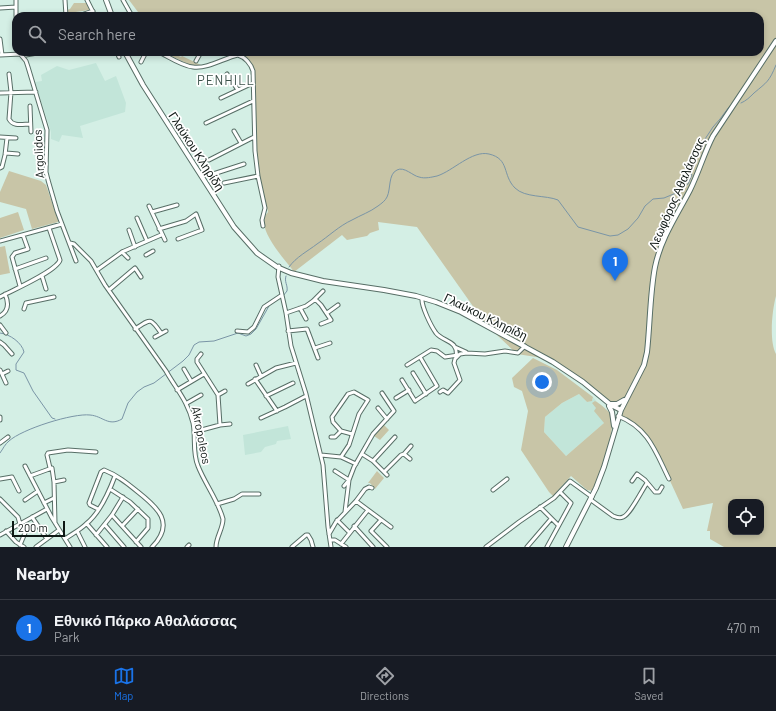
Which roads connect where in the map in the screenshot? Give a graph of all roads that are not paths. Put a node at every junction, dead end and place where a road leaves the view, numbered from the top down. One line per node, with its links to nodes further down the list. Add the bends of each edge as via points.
1 (16, 0): 6 (street)
2 (65, 0): 10 (street)
3 (87, 0): 8 (street)
4 (105, 0): 12 (main road)
5 (123, 0): 13 (street)
6 (16, 7): 7 (street); 9 (street)
7 (0, 8)
8 (93, 11): 11 (street)
9 (16, 12)
10 (66, 12)
11 (90, 12)
12 (110, 12)
13 (130, 12)
14 (0, 39): 17 (street)
15 (776, 41): 145 (main road, Λεωφόρος Αθαλάσσας, via 706,148 691,189 665,237 655,267 648,352)
16 (12, 54): 17 (street)
17 (1, 55)
18 (24, 56): 32 (street, Argolidos)
19 (128, 56): 77 (main road, Γλαύκου Κληρίδη, via 234,227 247,243)
20 (144, 56): 26 (street)
21 (167, 56): 23 (street, via 194,67)
22 (199, 56): 25 (street)
23 (236, 56)
24 (241, 56): 29 (street, via 252,68)
25 (196, 61)
26 (141, 62)
27 (9, 74): 31 (street)
28 (227, 74): 30 (street)
29 (253, 83): 30 (street); 35 (street)
30 (238, 90): 34 (street)
31 (10, 92): 32 (street); 33 (street); 38 (street, via 10,121 14,124)
32 (36, 92): 58 (street, Argolidos, via 48,133 47,178)
33 (0, 93)
34 (222, 98)
35 (253, 101): 37 (street); 41 (street)
36 (30, 106): 38 (street)
37 (206, 123)
38 (30, 124): 40 (street)
39 (234, 131): 45 (street)
40 (31, 132)
41 (254, 137): 45 (street); 52 (street)
42 (0, 138): 43 (street)
43 (6, 138): 44 (street); 46 (street)
44 (16, 138)
45 (241, 143): 48 (street)
46 (6, 152): 47 (street); 50 (street)
47 (18, 154)
48 (209, 160)
49 (244, 164): 51 (street)
50 (1, 168)
51 (210, 175)
52 (258, 176): 53 (street); 59 (street, via 265,203)
53 (224, 183)
54 (177, 205): 56 (street)
55 (149, 206): 56 (street)
56 (152, 212): 61 (street)
57 (137, 218): 68 (street)
58 (62, 224): 60 (street); 69 (street, Argolidos)
59 (263, 226)
60 (48, 228): 63 (street); 80 (street, via 60,262)
61 (159, 229): 64 (street); 65 (street, via 186,221 196,214 202,230)
62 (128, 230): 70 (street)
63 (23, 235): 67 (street); 78 (street, via 28,248 13,255)
64 (162, 235): 66 (street); 68 (street)
65 (178, 239)
66 (165, 240)
67 (0, 241)
68 (147, 241): 70 (street)
69 (70, 243): 76 (street, Argolidos); 79 (street, Akropoleos, via 89,258)
70 (135, 247): 72 (street)
71 (153, 251): 73 (street)
72 (122, 252): 75 (street); 79 (street)
73 (146, 255)
74 (46, 258): 78 (street)
75 (128, 258)
76 (76, 261)
77 (278, 267): 87 (street); 90 (main road, Γλαύκου Κληρίδη, via 308,278 400,292)
78 (15, 269): 82 (street)
79 (97, 270): 84 (street, Akropoleos)
80 (42, 276): 82 (street); 83 (street)
81 (142, 276): 84 (street, via 135,268)
82 (20, 286): 86 (street)
83 (46, 288)
84 (109, 290): 101 (street, Akropoleos)
85 (323, 291): 91 (street)
86 (5, 294): 88 (street); 97 (street, via 8,308)
87 (282, 296): 96 (street); 103 (street, via 264,307 254,327 248,332)
88 (0, 297)
89 (54, 297): 94 (street, via 26,303)
90 (422, 298): 110 (main road, Γλαύκου Κληρίδη, via 465,314); 111 (street, via 422,305 435,332)
91 (315, 299): 93 (street); 95 (street)
92 (338, 305): 95 (street)
93 (300, 308): 96 (street); 98 (street)
94 (24, 309)
95 (327, 312): 99 (street, via 331,320)
96 (286, 313): 104 (street)
97 (0, 316)
98 (306, 318)
99 (321, 324)
100 (0, 325): 105 (street)
101 (135, 329): 106 (street, via 151,321); 135 (street, Akropoleos)
102 (166, 331): 106 (street)
103 (237, 331)
104 (288, 331): 112 (street, via 307,329); 119 (street)
105 (6, 332)
106 (161, 333): 107 (street)
107 (155, 337)
108 (0, 342): 114 (street)
109 (330, 343): 112 (street)
110 (525, 346): 113 (street, via 518,353); 148 (main road, Γλαύκου Κληρίδη, via 578,378)
111 (455, 347): 113 (street); 116 (street)
112 (314, 348): 118 (street)
113 (469, 353): 116 (street)
114 (12, 354)
115 (201, 354): 127 (street, via 197,362)
116 (458, 356): 117 (street, via 445,357 431,350); 138 (street, via 454,363 460,380 448,393 443,390)
117 (420, 357): 121 (street); 140 (street, via 437,386)
118 (318, 358)
119 (296, 363): 128 (street, via 276,368); 144 (street)
120 (256, 365): 128 (street)
121 (407, 365)
122 (184, 369): 131 (street)
123 (0, 370): 126 (street)
124 (8, 371): 126 (street)
125 (413, 373): 140 (street)
126 (2, 374): 132 (street)
127 (204, 374): 131 (street); 142 (street)
128 (261, 376): 129 (street)
129 (256, 379): 134 (street); 143 (street)
130 (402, 380): 136 (street)
131 (191, 381): 135 (street)
132 (6, 383)
133 (293, 383): 143 (street)
134 (248, 384)
135 (177, 390): 147 (street, Akropoleos)
136 (409, 390): 140 (street, via 415,401); 146 (street)
137 (226, 391): 142 (street)
138 (440, 392)
139 (382, 393): 153 (street, via 394,411)
140 (426, 394)
141 (201, 395): 147 (street)
142 (218, 395): 155 (street)
143 (266, 396): 150 (street)
144 (306, 396): 150 (street); 168 (street)
145 (627, 397): 148 (main road, via 618,404); 151 (main road, Λεωφόρος Αθαλάσσας)
146 (396, 398)
147 (187, 403): 158 (street, Akropoleos)
148 (608, 405): 151 (main road, Γλαύκου Κληρίδη); 156 (main road)
149 (378, 408): 153 (street)
150 (277, 411): 152 (street)
151 (619, 413): 156 (main road, Λεωφόρος Αθαλάσσας); 184 (street, via 649,439)
152 (261, 418)
153 (388, 419): 166 (street, via 373,434)
154 (230, 424): 155 (street)
155 (220, 425): 158 (street)
156 (615, 428): 199 (main road, Λεωφόρος Αθαλάσσας)
157 (341, 431): 159 (street); 159 (street, via 332,422 332,417 348,394 354,392 368,400 359,414); 161 (street, via 335,437)
158 (194, 432): 204 (street, Akropoleos, via 196,461)
159 (352, 434): 169 (street, via 349,445)
160 (8, 437): 163 (street)
161 (331, 437)
162 (395, 437): 171 (street)
163 (0, 443)
164 (411, 446): 167 (street)
165 (96, 452): 174 (street, via 68,450 48,453 46,455)
166 (362, 454): 171 (street); 172 (street)
167 (404, 454): 170 (street); 176 (street)
168 (320, 455): 169 (street); 230 (street, via 324,472)
169 (340, 457): 172 (street)
170 (410, 459)
171 (373, 462): 176 (street)
172 (356, 464): 183 (street)
173 (25, 466): 178 (street)
174 (50, 468): 178 (street); 186 (street)
175 (335, 471): 183 (street)
176 (384, 472): 177 (street)
177 (388, 475)
178 (30, 476): 194 (street)
179 (116, 476): 191 (street); 207 (street, via 105,470 101,472 89,503); 245 (street, via 160,512 162,531 159,540)
180 (0, 479): 193 (street, via 12,477)
181 (507, 479): 192 (street)
182 (64, 480): 186 (street)
183 (349, 480): 188 (street); 210 (street)
184 (669, 480)
185 (632, 481): 187 (street, via 637,474)
186 (54, 482): 198 (street)
187 (647, 483): 189 (street, via 655,492 659,492); 199 (street, via 628,514 622,518 613,516)
188 (344, 486)
189 (662, 487)
190 (372, 488): 202 (street, via 365,489)
191 (110, 489): 197 (street); 207 (street)
192 (492, 490)
193 (19, 491)
194 (38, 491): 201 (street); 203 (street)
195 (560, 492): 199 (street, via 570,481); 205 (street); 220 (street, via 571,503)
196 (259, 494): 204 (street, via 242,494)
197 (123, 497): 208 (street); 211 (street)
198 (54, 498): 203 (street); 216 (street)
199 (592, 498): 256 (main road, Λεωφόρος Αθαλάσσας)
200 (0, 499): 217 (street, via 18,517)
201 (25, 500)
202 (356, 500): 209 (street); 210 (street)
203 (44, 503): 206 (street)
204 (217, 504): 246 (street, Akropoleos, via 223,521)
205 (540, 507): 213 (street); 253 (street)
206 (47, 509): 212 (street); 216 (street)
207 (98, 509): 218 (street)
208 (138, 509): 221 (street); 235 (street, via 149,524)
209 (368, 510): 215 (street); 222 (street)
210 (345, 512): 214 (street)
211 (112, 515): 219 (street); 221 (street)
212 (32, 517): 217 (street); 232 (street)
213 (551, 519): 220 (street); 254 (street)
214 (337, 520): 227 (street); 230 (street)
215 (381, 520): 223 (street); 252 (street, via 371,532)
216 (55, 523): 224 (street)
217 (20, 524): 225 (street)
218 (87, 524): 226 (street); 229 (street)
219 (105, 525): 229 (street); 243 (street)
220 (558, 525): 255 (street)
221 (122, 526): 235 (street)
222 (354, 526): 227 (street); 251 (street)
223 (391, 527)
224 (59, 530): 232 (street); 233 (street)
225 (6, 531): 231 (street); 236 (street)
226 (77, 531): 233 (street); 241 (street)
227 (349, 532): 237 (street)
228 (25, 533): 236 (street)
229 (96, 534): 242 (street)
230 (329, 534): 234 (street)
231 (0, 535)
232 (47, 539): 239 (street)
233 (66, 539): 240 (street)
234 (330, 540): 237 (street); 249 (street)
235 (136, 542): 244 (street)
236 (20, 544): 238 (street)
237 (341, 544): 250 (street)
238 (24, 547)
239 (36, 547)
240 (70, 547)
241 (85, 547)
242 (107, 547)
243 (124, 547)
244 (141, 547)
245 (152, 547)
246 (216, 547)
247 (292, 547): 248 (street, via 308,535)
248 (314, 547)
249 (331, 547)
250 (346, 547)
251 (373, 547)
252 (387, 547)
253 (486, 547)
254 (527, 547)
255 (547, 547)
256 (566, 547)

